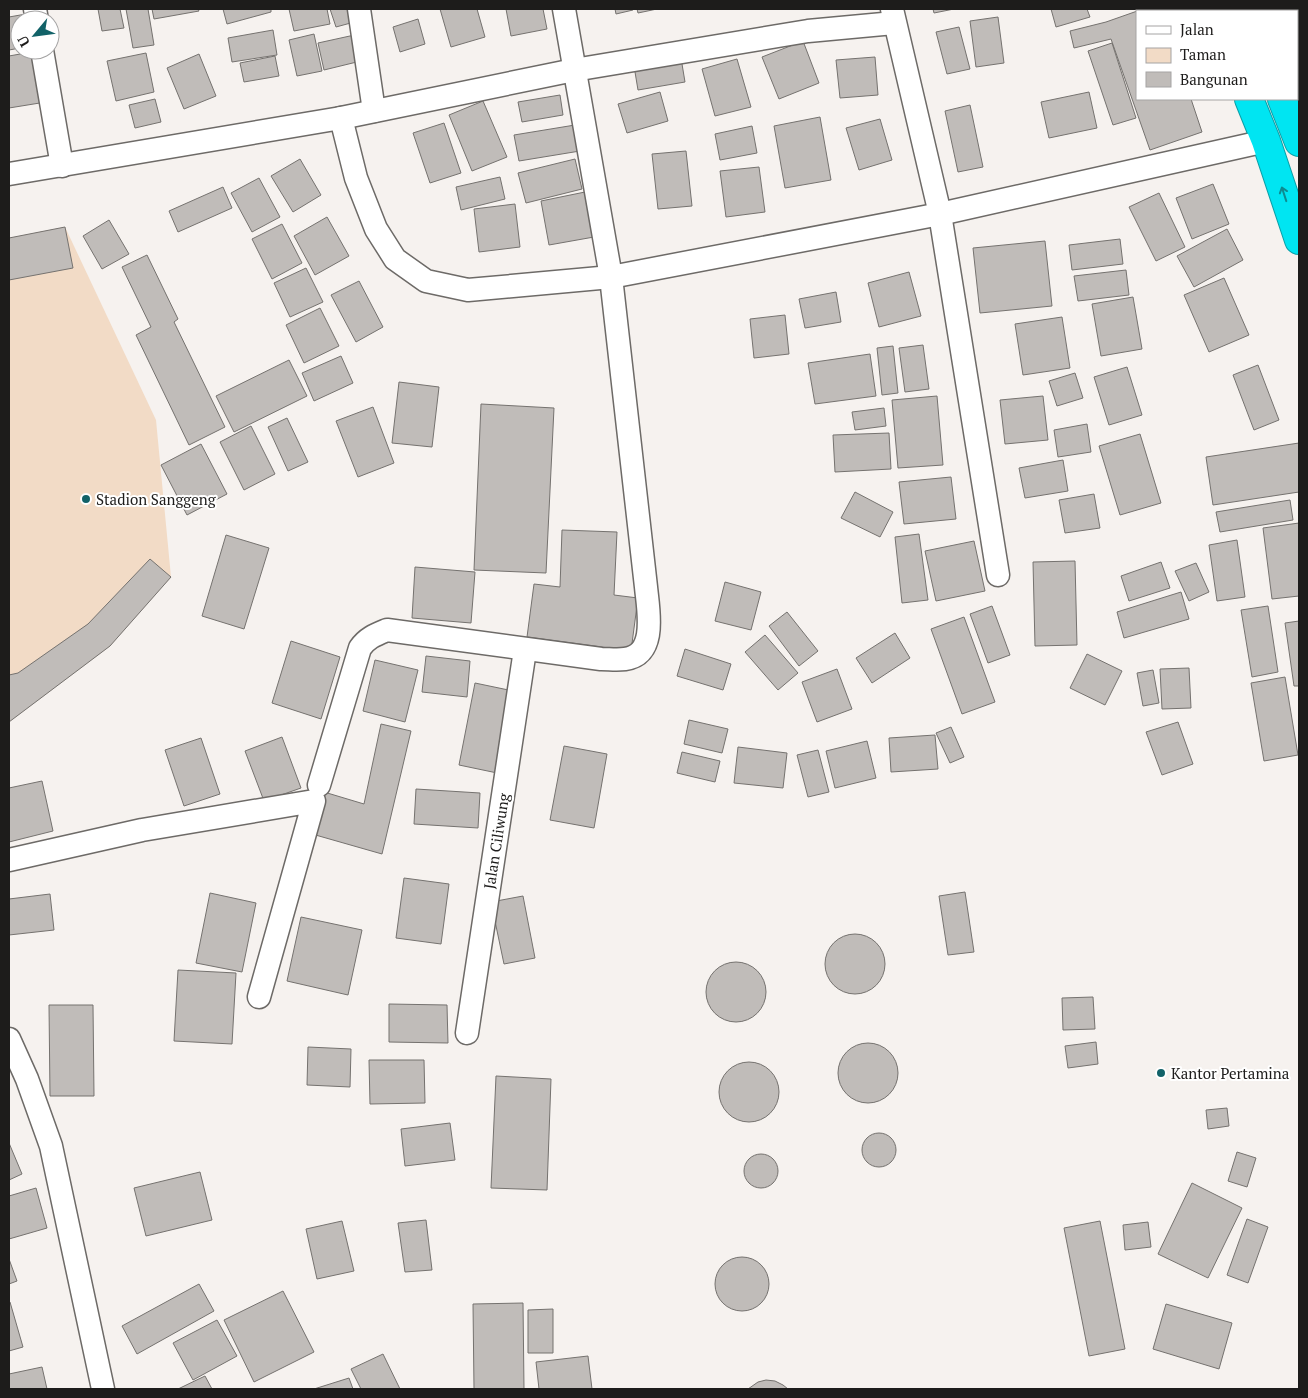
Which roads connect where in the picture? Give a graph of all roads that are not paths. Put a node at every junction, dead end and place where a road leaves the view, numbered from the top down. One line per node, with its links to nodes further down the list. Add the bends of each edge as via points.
1 (359, 9): 8 (street)
2 (564, 9): 5 (street)
3 (893, 16): 5 (street); 14 (street)
4 (44, 60): 12 (street)
5 (574, 70): 8 (street); 16 (street)
6 (1249, 100): 10 (highway)
7 (1282, 100): 11 (highway)
8 (374, 111): 9 (street)
9 (342, 118): 12 (street); 16 (street, via 356,178 376,229 395,260 426,281 468,290)
10 (1266, 141): 14 (street); 15 (highway, one-way to 10)
11 (1299, 142)
12 (62, 166): 13 (street)
13 (9, 174)
14 (940, 214): 16 (street); 17 (street)
15 (1299, 240)
16 (611, 277): 18 (street, via 650,628 643,648 627,659)
17 (998, 575)
18 (525, 650): 19 (street, via 387,630 366,639 360,648); 22 (street, Jalan Ciliwung)
19 (319, 785)
20 (9, 860): 21 (street, via 142,830 314,802)
21 (259, 997)
22 (467, 1033)
23 (9, 1038): 24 (street, via 51,1146)
24 (103, 1389)

